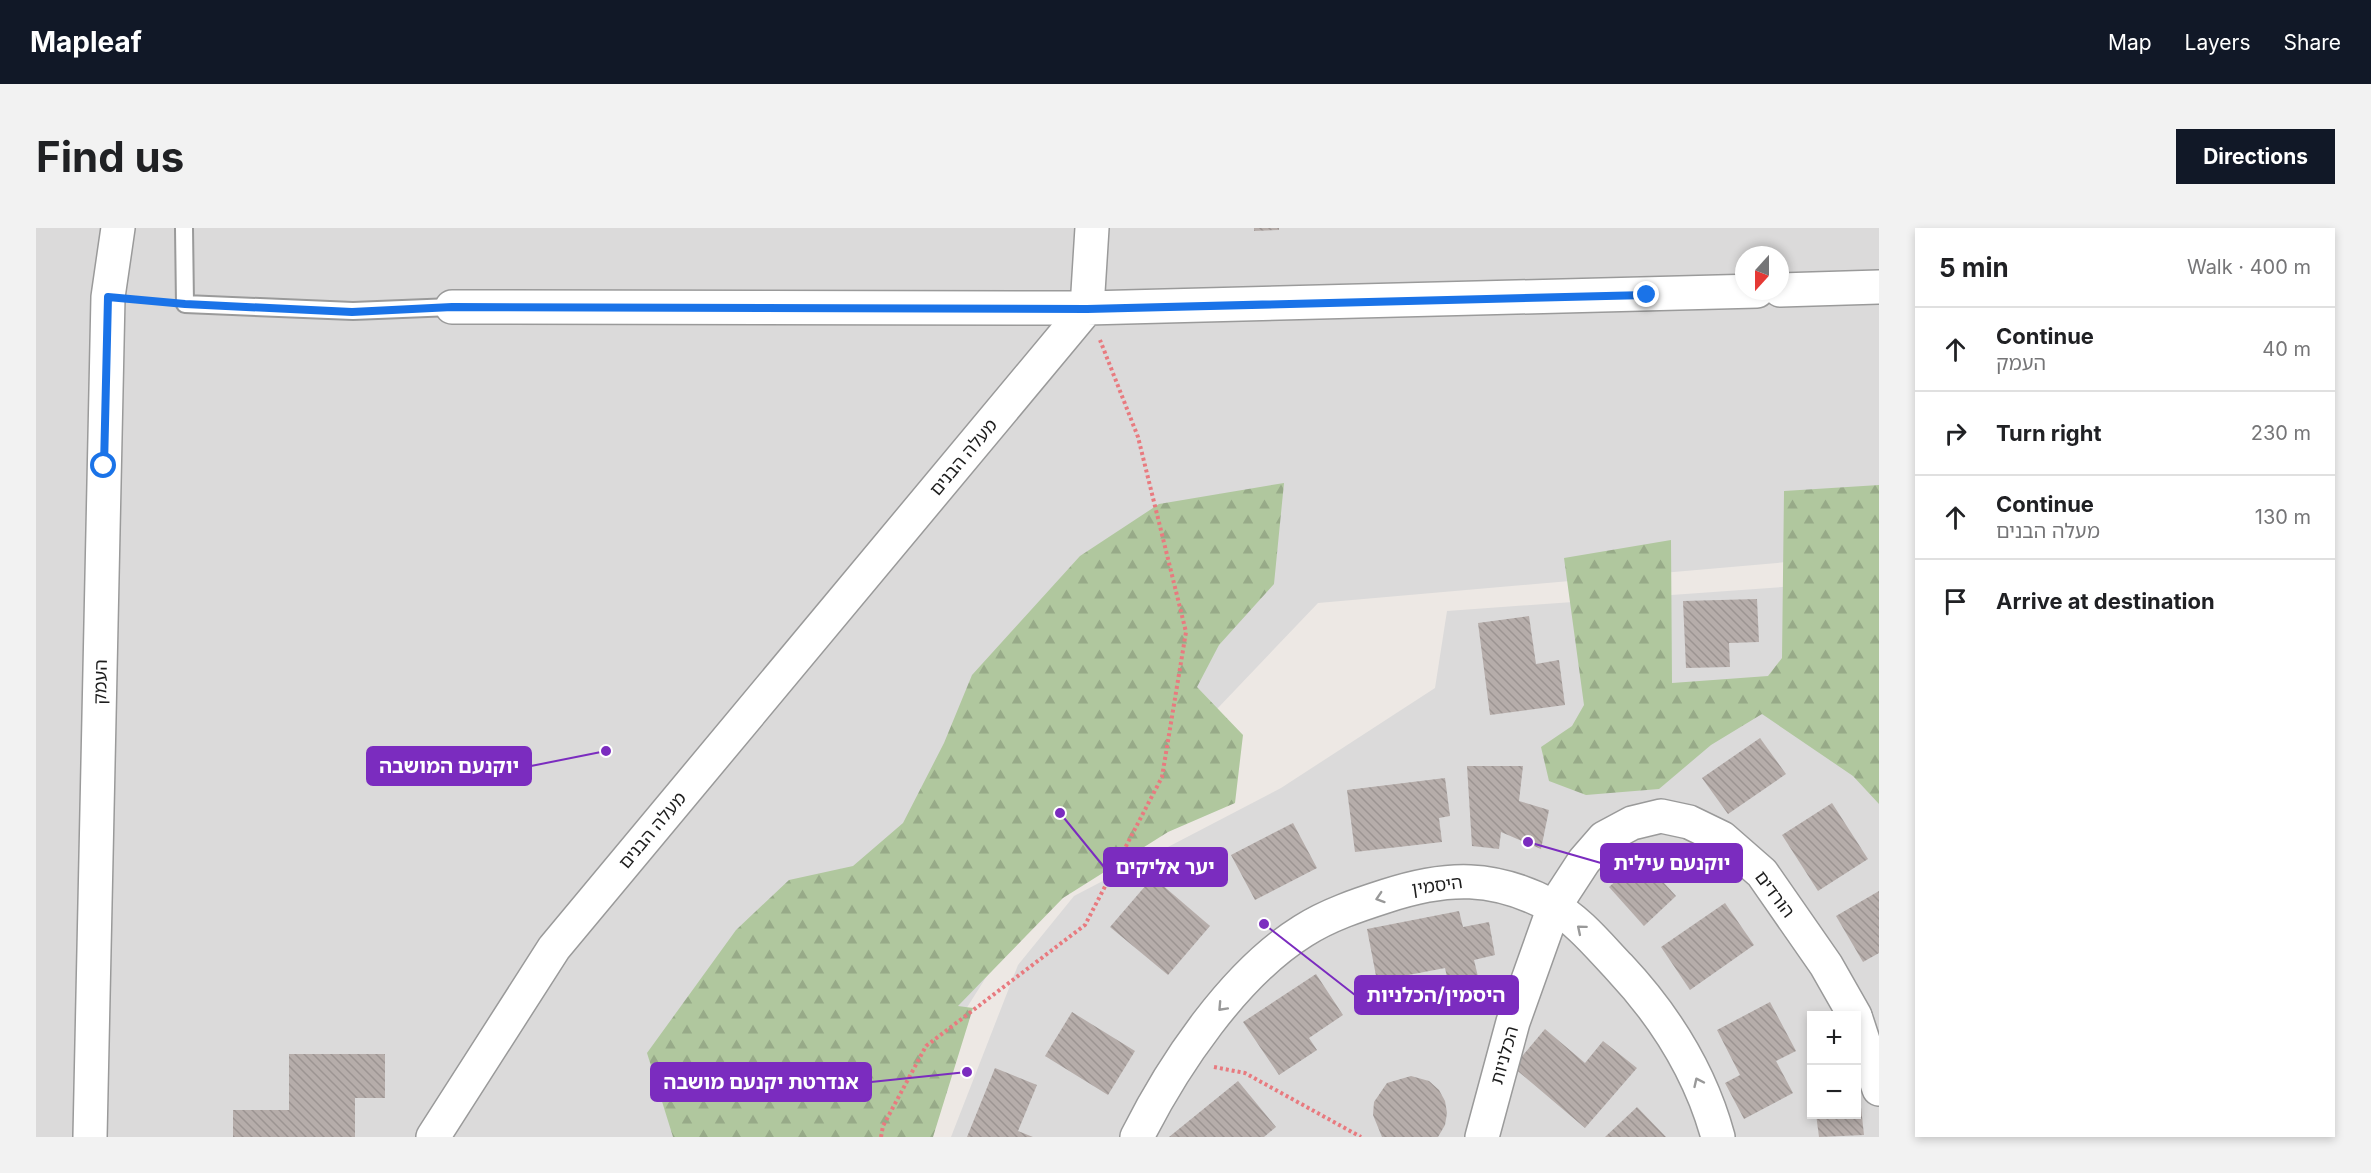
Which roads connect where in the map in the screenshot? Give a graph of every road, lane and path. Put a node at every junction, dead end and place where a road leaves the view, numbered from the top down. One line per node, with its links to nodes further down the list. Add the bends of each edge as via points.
1 (118, 228): 7 (street, העמק)
2 (184, 228): 8 (lane)
3 (1092, 228): 10 (street)
4 (1879, 287): 5 (street)
5 (1789, 290)
6 (1735, 292): 10 (street)
7 (108, 297): 8 (path); 16 (street, העמק)
8 (185, 304): 9 (lane, via 352,312)
9 (452, 307): 10 (street)
10 (1087, 309): 17 (street, מעלה הבנים, via 554,948); 18 (path, via 1138,436 1186,632 1162,777 1085,925 926,1046 883,1126)
11 (1554, 907): 12 (street, הורדים, via 1604,838 1632,823 1661,816 1689,822 1722,838 1762,873 1826,965); 14 (street, היסמין, one-way to 14, via 1501,885 1467,880 1421,884 1357,905 1303,931 1258,968 1214,1015); 21 (street, הכלניות, via 1513,1022); 22 (street, היסמין, one-way to 11, via 1709,1105 1682,1046 1639,988 1594,940)
12 (1853, 1011)
13 (1861, 1033): 15 (street, הורדים)
14 (1181, 1059): 19 (street, היסמין); 20 (path, via 1245,1073)
15 (1879, 1089)
16 (90, 1137)
17 (433, 1137)
18 (881, 1137)
19 (1137, 1137)
20 (1361, 1137)
21 (1482, 1137)
22 (1718, 1137)

